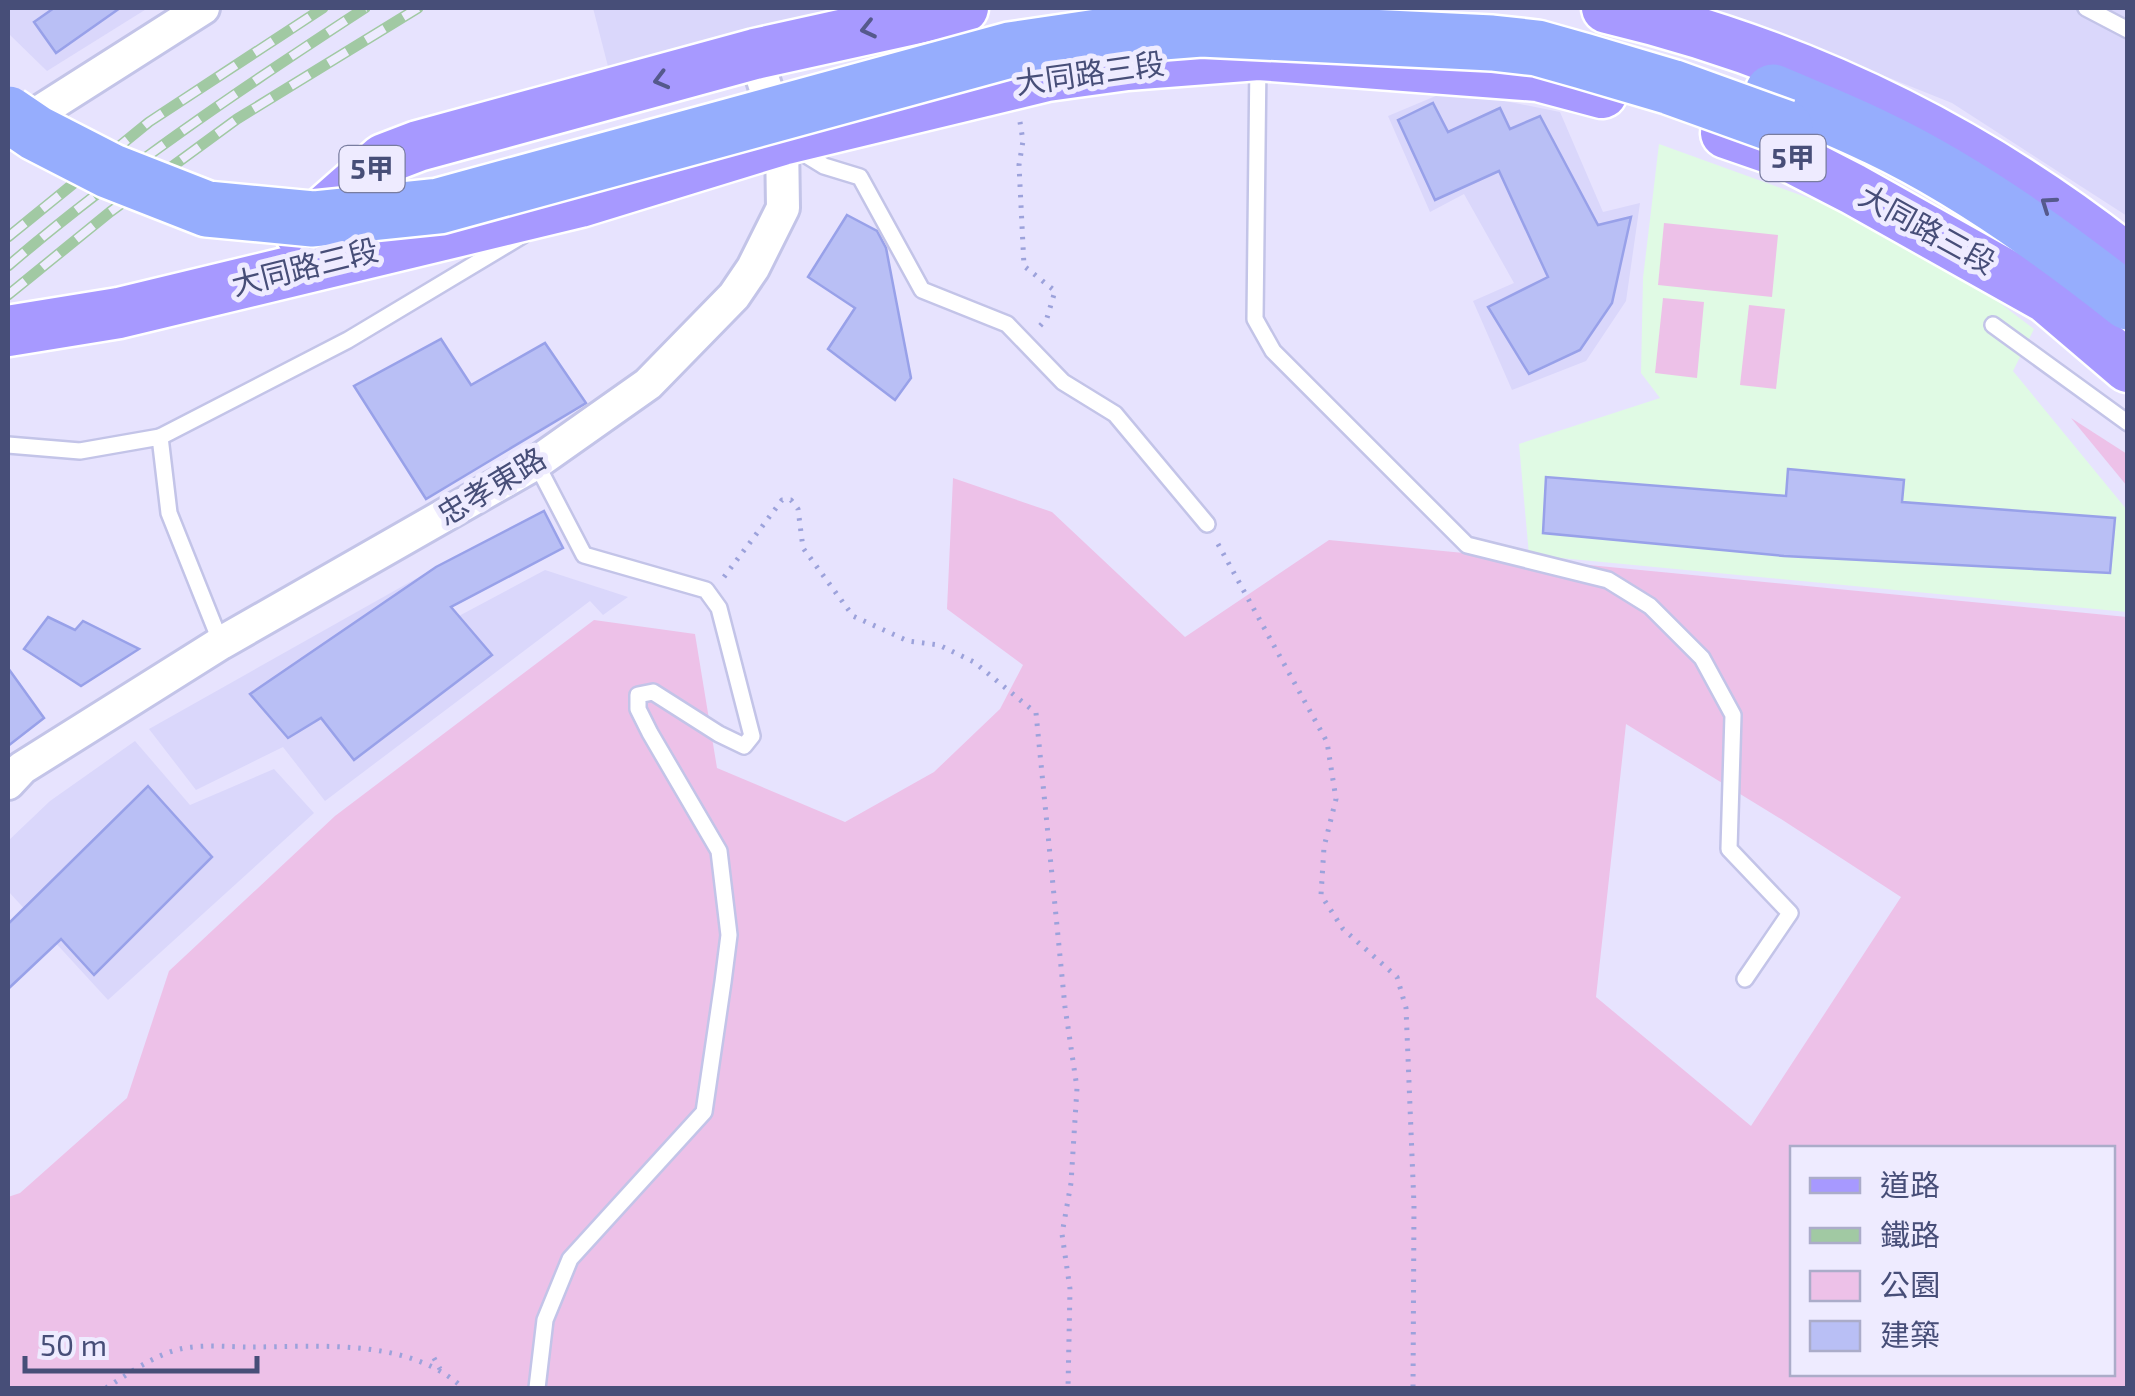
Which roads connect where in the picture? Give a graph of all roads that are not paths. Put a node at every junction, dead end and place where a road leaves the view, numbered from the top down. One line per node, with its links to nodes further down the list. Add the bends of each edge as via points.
1 (203, 8): 12 (street)
2 (963, 8): 7 (main road, 大同路三段 / 5甲, one-way to 7)
3 (1608, 8): 5 (main road)
4 (2086, 8): 6 (lane)
5 (1691, 17): 15 (main road, one-way to 5, via 1984,159 1887,105)
6 (2128, 30)
7 (755, 54): 13 (street, 忠孝東路); 16 (main road, 大同路三段 / 5甲, one-way to 16, via 384,159 285,246 112,293)
8 (1258, 56): 13 (main road, 大同路三段 / 5甲, via 1047,76); 20 (main road, 大同路三段 / 5甲, via 1410,47 1640,102 1780,152 2047,298); 28 (lane, via 1255,319 1273,350 1466,545 1608,580 1650,606 1702,658 1733,714 1728,849 1790,913)
9 (8, 88): 10 (highway, via 78,132 207,188 361,196 518,164 1001,30 1095,16 1290,10 1494,18 1632,48)
10 (1779, 110): 11 (highway, bridge, via 1537,48 1200,29 1010,50 438,206 313,219 206,209 110,171); 15 (highway, via 1880,139 1982,198); 19 (highway, via 2018,251)
11 (8, 114)
12 (8, 132)
13 (782, 140): 14 (main road, 大同路三段 / 5甲); 24 (street, 忠孝東路, via 782,208 734,296 648,384); 25 (lane, via 824,166 860,177 922,290 1007,324 1062,382 1114,414)
14 (580, 202): 18 (main road, 大同路三段 / 5甲, via 118,313); 22 (lane, via 348,340)
15 (2127, 268)
16 (8, 312)
17 (1993, 325): 21 (lane)
18 (8, 331)
19 (2128, 338)
20 (2128, 366)
21 (2128, 423)
22 (160, 438): 23 (lane, via 80,451); 26 (lane, via 170,513)
23 (8, 445)
24 (536, 463): 26 (street, 忠孝東路); 29 (lane, via 584,554 706,590 719,608 752,736 744,746 653,692 638,695 638,709 719,850 729,934 704,1112 570,1259 545,1320)
25 (1206, 524)
26 (221, 644): 27 (street, 忠孝東路)
27 (8, 783)
28 (1745, 980)
29 (537, 1388)

